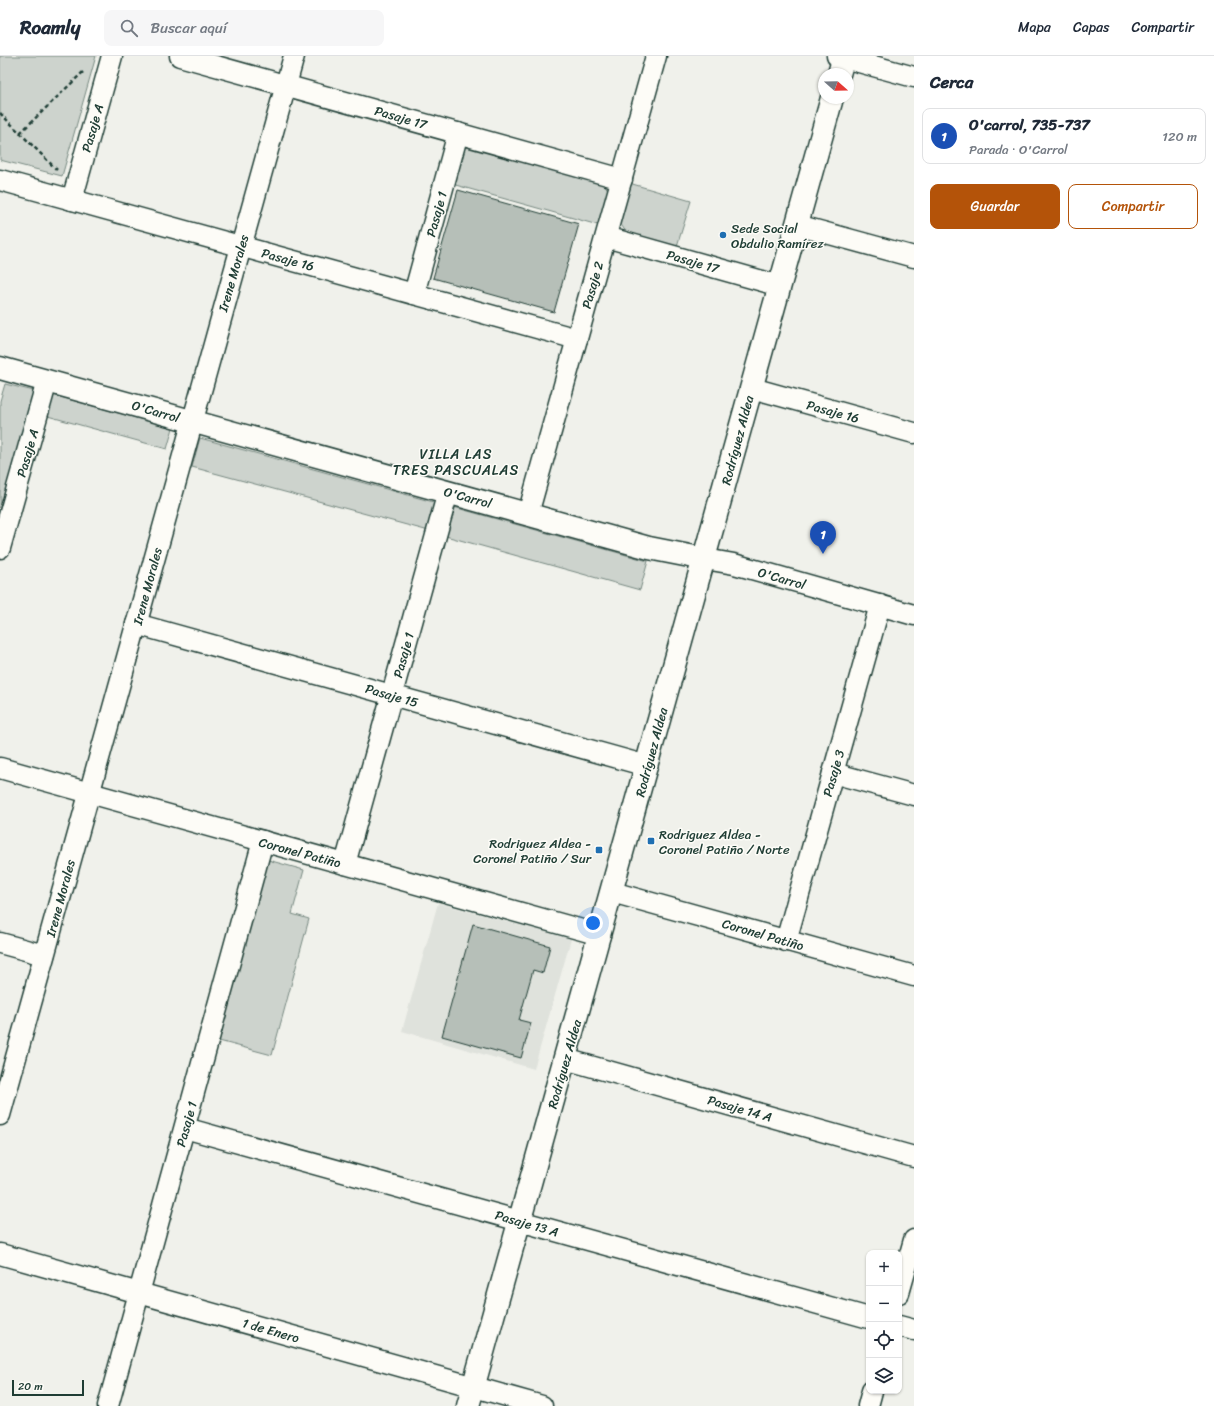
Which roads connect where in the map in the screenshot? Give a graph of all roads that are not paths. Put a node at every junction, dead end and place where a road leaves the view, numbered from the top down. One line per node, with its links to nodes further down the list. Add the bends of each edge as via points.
1 (112, 56): 12 (street, Pasaje A)
2 (180, 56): 7 (street, Pasaje 17)
3 (294, 56): 7 (street, Irene Morales)
4 (656, 56): 10 (street, Pasaje 2)
5 (841, 61): 6 (street)
6 (914, 78)
7 (286, 85): 9 (street, Pasaje 17); 15 (street, Irene Morales)
8 (830, 104): 13 (main road, Rodríguez Aldea)
9 (458, 133): 10 (street, Pasaje 17); 18 (street, Pasaje 1)
10 (622, 179): 14 (street, Pasaje 2)
11 (0, 180): 12 (street, Pasaje 16)
12 (74, 194): 15 (street, Pasaje 16)
13 (797, 225): 16 (street); 17 (main road, Rodríguez Aldea)
14 (606, 237): 17 (street, Pasaje 17); 19 (street, Pasaje 2)
15 (241, 246): 18 (street, Pasaje 16); 23 (street, Irene Morales)
16 (914, 257)
17 (780, 286): 22 (main road, Rodríguez Aldea)
18 (414, 294): 19 (street, Pasaje 16)
19 (577, 339): 26 (street, Pasaje 2)
20 (0, 368): 21 (main road, O'Carrol)
21 (47, 381): 23 (main road, O'Carrol); 27 (street, Pasaje A)
22 (752, 388): 24 (street, Pasaje 16); 28 (main road, Rodríguez Aldea)
23 (193, 421): 25 (main road, O'Carrol); 31 (street, Irene Morales)
24 (914, 433)
25 (448, 492): 26 (main road, O'Carrol); 32 (street, Pasaje 1)
26 (528, 514): 28 (main road, O'Carrol, via 670,553)
27 (0, 548)
28 (705, 559): 29 (street, O'Carrol, via 734,564); 33 (main road, Rodríguez Aldea)
29 (880, 605): 30 (street, O'Carrol); 35 (street, Pasaje 3)
30 (914, 615)
31 (136, 624): 32 (street, Pasaje 15); 36 (street, Irene Morales)
32 (392, 696): 33 (street, Pasaje 15); 39 (street, Pasaje 1)
33 (647, 766): 40 (main road, Rodríguez Aldea)
34 (0, 768): 36 (street, Coronel Patiño)
35 (833, 773): 37 (street); 42 (street, Pasaje 3)
36 (89, 793): 38 (street, Coronel Patiño); 44 (street, Irene Morales)
37 (914, 796)
38 (263, 842): 39 (street, Coronel Patiño); 48 (street, Pasaje 1)
39 (346, 864): 41 (street, Coronel Patiño)
40 (612, 892): 41 (main road, Rodríguez Aldea); 42 (street, Coronel Patiño)
41 (600, 935): 46 (main road, Rodríguez Aldea)
42 (786, 940): 45 (street, Coronel Patiño)
43 (0, 943): 44 (street)
44 (44, 955): 47 (street, Irene Morales)
45 (914, 976)
46 (565, 1059): 49 (street, Pasaje 14 A); 50 (main road, Rodríguez Aldea)
47 (0, 1115)
48 (184, 1128): 50 (street, Pasaje 13 A); 54 (street, Pasaje 1)
49 (914, 1157)
50 (520, 1221): 55 (street, Pasaje 13 A); 59 (main road, Rodríguez Aldea)
51 (914, 1240): 53 (street)
52 (0, 1254): 54 (street, 1 de Enero)
53 (901, 1286)
54 (139, 1293): 59 (street, 1 de Enero); 60 (street, Pasaje 1)
55 (866, 1317)
56 (902, 1327): 57 (street)
57 (914, 1330)
58 (871, 1394): 62 (street)
59 (471, 1396): 61 (street, 1 de Enero)
60 (108, 1406)
61 (542, 1406)
62 (868, 1406)

